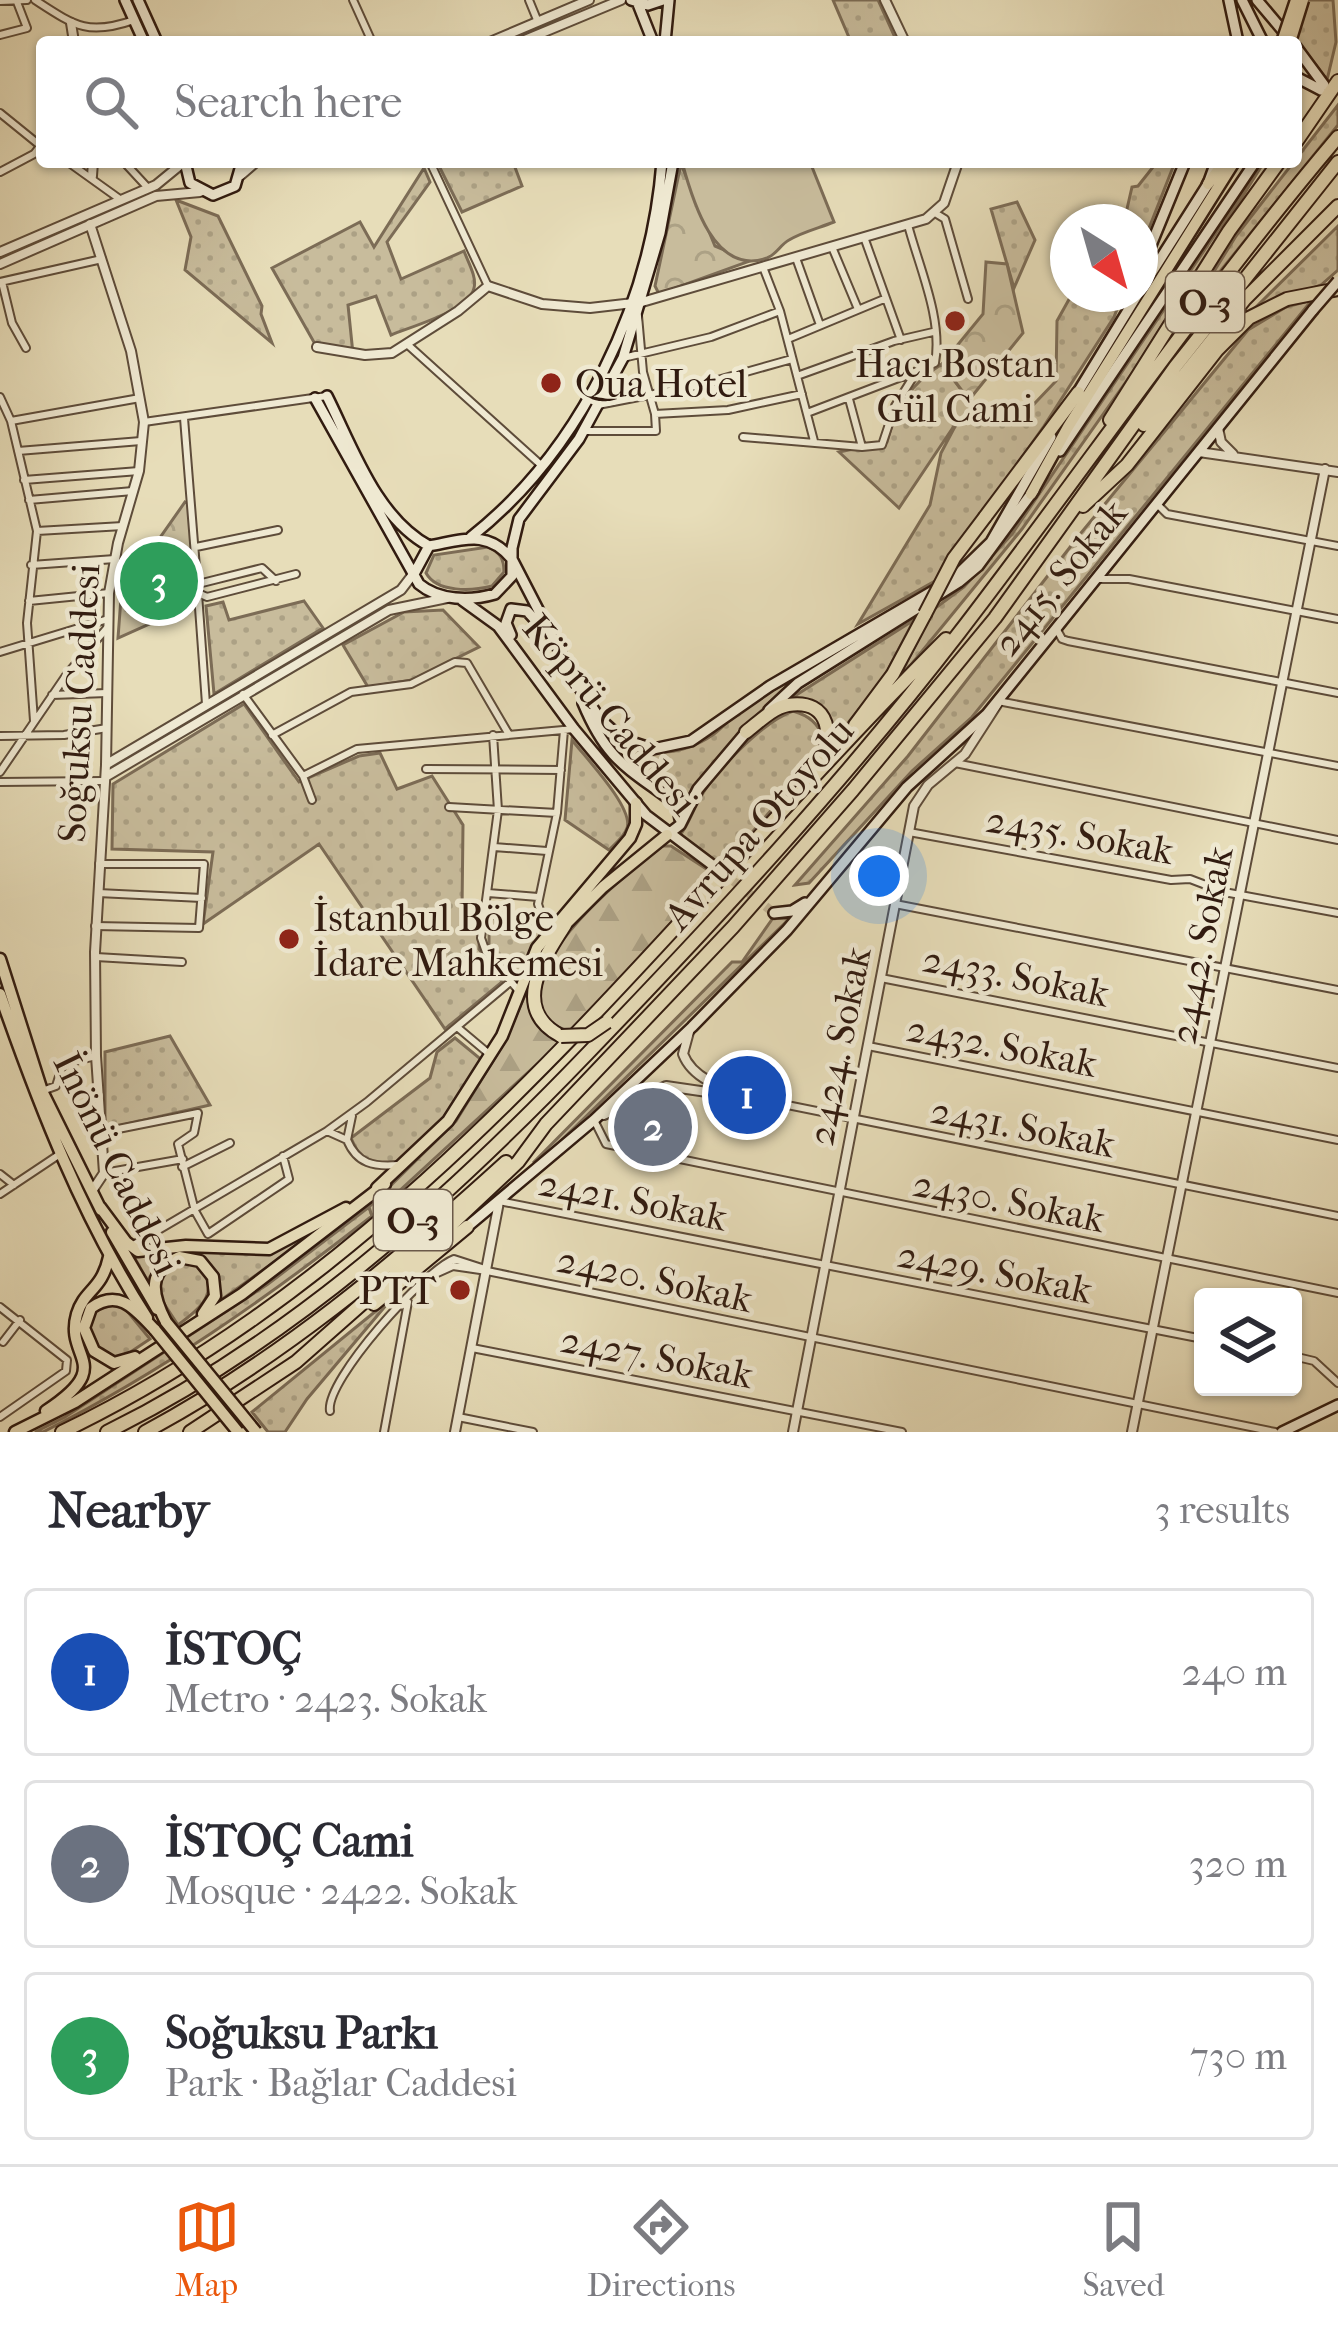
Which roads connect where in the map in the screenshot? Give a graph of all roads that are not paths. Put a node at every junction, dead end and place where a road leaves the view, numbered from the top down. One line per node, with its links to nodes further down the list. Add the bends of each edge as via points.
1 (31, 0): 15 (street); 19 (street)
2 (125, 0): 17 (main road)
3 (353, 0): 24 (street)
4 (529, 0): 18 (street)
5 (589, 0): 18 (street)
6 (621, 0): 26 (street)
7 (666, 0): 16 (main road); 28 (main road)
8 (885, 0): 29 (street)
9 (1229, 0): 30 (main road)
10 (1242, 0): 31 (main road)
11 (1257, 0): 32 (main road)
12 (1300, 0): 33 (main road, bridge)
13 (0, 1): 15 (street)
14 (140, 1): 23 (main road)
15 (17, 2): 20 (street, via 27,28)
16 (635, 2): 27 (main road)
17 (134, 20): 19 (street, via 107,29); 22 (main road)
18 (538, 22): 25 (street)
19 (71, 23): 21 (street)
20 (0, 35)
21 (73, 36)
22 (141, 36)
23 (155, 36)
24 (369, 36)
25 (504, 36)
26 (534, 36)
27 (652, 36)
28 (665, 36)
29 (900, 36)
30 (1237, 36)
31 (1260, 36)
32 (1285, 36)
33 (1292, 36)
34 (1302, 57): 35 (main road)
35 (1328, 86): 37 (highway)
36 (0, 113): 39 (street)
37 (1302, 132)
38 (1338, 137): 126 (highway, Avrupa Otoyolu / O-3)
39 (36, 140)
40 (36, 152): 58 (street)
41 (1338, 162): 118 (highway, Avrupa Otoyolu / O-3)
42 (78, 168): 60 (street)
43 (93, 168): 60 (street)
44 (130, 168): 62 (street)
45 (176, 168): 62 (street)
46 (185, 168): 63 (main road)
47 (242, 168): 59 (main road)
48 (249, 168): 59 (street)
49 (433, 168): 80 (street)
50 (661, 168): 83 (main road)
51 (672, 168): 83 (main road)
52 (956, 168): 66 (street)
53 (1183, 168): 69 (main road)
54 (1217, 168): 61 (main road)
55 (1230, 168): 129 (main road)
56 (1251, 168): 129 (main road)
57 (1275, 168): 126 (highway)
58 (0, 172)
59 (241, 175): 63 (main road, via 225,193)
60 (92, 176): 64 (street)
61 (1208, 184): 75 (main road)
62 (148, 188): 64 (street)
63 (200, 192): 67 (street, via 156,196)
64 (121, 200): 72 (street)
65 (1338, 206): 118 (highway, via 1245,299)
66 (935, 213): 68 (street); 82 (street, via 945,219)
67 (90, 224): 73 (street, Soğuksu Caddesi); 76 (street)
68 (908, 225): 70 (street); 88 (street)
69 (1158, 228)
70 (864, 237): 71 (street); 81 (street)
71 (832, 247): 74 (street); 84 (street)
72 (0, 252)
73 (104, 258): 78 (street); 104 (street, Soğuksu Caddesi)
74 (796, 258): 77 (street); 87 (street)
75 (1158, 261)
76 (0, 263)
77 (763, 267): 83 (street); 85 (street)
78 (1, 282): 93 (street)
79 (1338, 285): 112 (main road, 2415. Sokak, bridge); 132 (highway, via 1249,318 1127,465)
80 (488, 286): 83 (street, via 542,304); 91 (street)
81 (884, 299): 84 (street); 90 (street)
82 (968, 299)
83 (637, 307): 94 (street); 95 (main road); 122 (main road)
84 (858, 309): 87 (street)
85 (779, 311): 89 (street); 94 (street)
86 (1126, 312): 99 (main road)
87 (820, 325): 89 (street)
88 (933, 332): 90 (street); 97 (street, via 935,363)
89 (787, 339): 96 (street)
90 (901, 340): 98 (street)
91 (408, 346): 92 (street, via 365,355); 122 (street)
92 (317, 347)
93 (26, 348)
94 (641, 356): 95 (street); 101 (street)
95 (623, 358): 106 (main road)
96 (792, 359): 98 (street); 101 (street)
97 (917, 371): 105 (street); 117 (street, via 882,446)
98 (797, 376): 100 (street)
99 (1078, 393): 161 (main road, via 976,559 699,737 670,748 637,746 610,730); 185 (highway, bridge, via 954,558 893,674)
100 (802, 394): 107 (street); 108 (street)
101 (648, 395): 106 (street); 108 (street)
102 (0, 397): 110 (street)
103 (321, 397): 109 (street); 140 (main road, via 386,506); 144 (main road, via 346,459)
104 (140, 398): 110 (street); 111 (street, Soğuksu Caddesi)
105 (849, 398): 107 (street); 117 (street)
106 (598, 405): 113 (main road)
107 (807, 413): 116 (street)
108 (656, 414): 113 (street, via 656,431)
109 (184, 418): 111 (street); 139 (street)
110 (11, 421): 119 (street)
111 (144, 422): 115 (street, Soğuksu Caddesi)
112 (1218, 428): 120 (main road, 2415. Sokak); 121 (street)
113 (583, 431): 142 (main road, via 519,519)
114 (742, 436): 116 (street)
115 (141, 441): 119 (street); 124 (street, Soğuksu Caddesi)
116 (814, 441): 117 (street)
117 (862, 447)
118 (1119, 448): 132 (highway, Avrupa Otoyolu / O-3)
119 (17, 451): 127 (street)
120 (1199, 452): 121 (street); 131 (main road, 2415. Sokak)
121 (1234, 455): 123 (street)
122 (544, 467): 136 (main road)
123 (1325, 469): 125 (street); 137 (street, 2442. Sokak)
124 (139, 471): 127 (street); 128 (street, Soğuksu Caddesi)
125 (1338, 472)
126 (1079, 473): 156 (highway, Avrupa Otoyolu / O-3)
127 (24, 480): 130 (street)
128 (133, 491): 130 (street); 133 (street, Soğuksu Caddesi)
129 (1031, 494): 172 (main road, via 968,574 798,683)
130 (29, 500): 135 (street)
131 (1157, 503): 137 (street, via 1167,514); 146 (main road, 2415. Sokak)
132 (1072, 514): 241 (highway, Avrupa Otoyolu / O-3, via 853,790)
133 (124, 526): 135 (street); 141 (street, Soğuksu Caddesi)
134 (278, 530): 139 (street)
135 (37, 531): 143 (street)
136 (471, 537): 140 (main road); 142 (main road, via 498,545)
137 (1311, 541): 138 (street); 152 (street, 2442. Sokak)
138 (1338, 546)
139 (196, 547): 148 (street)
140 (429, 547): 144 (main road)
141 (115, 559): 143 (street); 149 (street, Soğuksu Caddesi)
142 (512, 560): 150 (main road, via 512,576 495,594); 158 (main road, Köprü Caddesi)
143 (31, 565): 151 (street)
144 (415, 572): 150 (main road, via 424,589); 168 (street, via 401,590)
145 (296, 574): 147 (street)
146 (1096, 578): 152 (street); 155 (main road, 2415. Sokak)
147 (276, 581): 148 (street, via 207,597); 148 (street, via 262,568)
148 (198, 588): 168 (street)
149 (109, 592): 151 (street); 154 (street, Soğuksu Caddesi)
150 (457, 598): 159 (main road, Köprü Caddesi); 165 (street, via 389,610)
151 (28, 601): 157 (street)
152 (1297, 610): 153 (street); 162 (street, 2442. Sokak)
153 (1338, 619)
154 (108, 624): 157 (street); 163 (street, Soğuksu Caddesi); 166 (street)
155 (1056, 628): 162 (street, via 1068,641); 167 (main road, 2415. Sokak)
156 (962, 630): 191 (highway); 219 (highway, Avrupa Otoyolu / O-3)
157 (29, 644): 160 (street); 169 (street)
158 (555, 647): 159 (main road, via 531,614 516,608 506,623); 161 (main road, Köprü Caddesi)
159 (518, 650): 171 (main road, Köprü Caddesi)
160 (0, 652)
161 (575, 681): 197 (main road, Köprü Caddesi, via 611,754 677,805)
162 (1283, 682): 164 (street); 178 (street, 2442. Sokak)
163 (107, 693): 166 (street); 170 (street, Soğuksu Caddesi)
164 (1338, 693)
165 (243, 694): 175 (street); 188 (street)
166 (52, 695): 169 (street)
167 (998, 701): 178 (street); 179 (street, 2424. Sokak); 211 (main road, 2415. Sokak, via 907,787)
168 (206, 704): 180 (street)
169 (34, 721): 174 (street)
170 (107, 728): 174 (street); 180 (street, Soğuksu Caddesi)
171 (569, 729): 173 (street); 184 (street); 192 (main road, Köprü Caddesi)
172 (746, 732): 185 (highway, via 779,708 812,709 830,733); 197 (main road)
173 (508, 733): 175 (street, via 478,675 455,662 411,684 351,692); 176 (street)
174 (24, 734): 177 (street); 186 (street)
175 (272, 735): 187 (street)
176 (493, 735): 183 (street); 187 (street, via 357,749)
177 (0, 736)
178 (1270, 753): 181 (street); 196 (street, 2442. Sokak)
179 (955, 763): 196 (street); 198 (street, 2424. Sokak, via 916,800)
180 (106, 765): 188 (street, Soğuksu Caddesi)
181 (1338, 766)
182 (426, 769): 183 (street)
183 (496, 769): 184 (street); 194 (street)
184 (562, 770): 195 (street)
185 (816, 770): 191 (highway)
186 (0, 772)
187 (303, 776): 190 (street)
188 (104, 779): 189 (street); 205 (street, Soğuksu Caddesi)
189 (0, 782)
190 (311, 800)
191 (793, 800): 291 (highway, via 570,1044 433,1174 255,1318)
192 (636, 803): 199 (main road, Köprü Caddesi); 200 (main road)
193 (449, 807): 194 (street)
194 (498, 810): 195 (street); 202 (street)
195 (557, 813): 203 (street)
196 (1255, 823): 201 (street); 209 (street, 2442. Sokak)
197 (680, 825): 199 (main road)
198 (909, 832): 209 (street, 2435. Sokak); 213 (street, 2424. Sokak)
199 (667, 835): 204 (main road); 206 (main road, Köprü Caddesi)
200 (630, 838): 204 (main road); 217 (main road)
201 (1338, 840)
202 (494, 847): 203 (street); 208 (street)
203 (547, 851): 210 (street)
204 (641, 856): 217 (main road)
205 (99, 864): 207 (street, Soğuksu Caddesi); 212 (street, via 204,864)
206 (719, 870)
207 (97, 893): 212 (street); 216 (street, Soğuksu Caddesi)
208 (487, 893): 210 (street); 224 (street, via 482,945)
209 (1241, 894): 215 (street, 2435. Sokak); 222 (street, 2442. Sokak)
210 (538, 897): 217 (street, via 541,916)
211 (814, 897): 214 (main road); 228 (main road, 2415. Sokak)
212 (202, 898): 216 (street, via 199,928)
213 (895, 904): 222 (street); 223 (street, 2424. Sokak)
214 (774, 913)
215 (1338, 913)
216 (95, 926): 218 (street, Soğuksu Caddesi)
217 (558, 927): 219 (highway, bridge, via 532,998 542,1021 561,1036 588,1036); 224 (main road); 229 (main road)
218 (94, 957): 221 (street); 233 (street, Soğuksu Caddesi)
219 (679, 957): 292 (highway, Avrupa Otoyolu / O-3, via 517,1126 386,1243 232,1363)
220 (0, 959): 235 (main road, İnönü Caddesi)
221 (182, 962)
222 (1225, 967): 225 (street); 230 (street, 2442. Sokak)
223 (881, 978): 230 (street, 2433. Sokak); 231 (street, 2424. Sokak)
224 (514, 986): 227 (street); 229 (main road)
225 (1338, 990)
226 (0, 994): 247 (main road, İnönü Caddesi)
227 (457, 1027): 232 (street); 237 (street)
228 (692, 1027): 236 (street, via 683,1054 689,1068); 239 (main road)
229 (502, 1036): 232 (main road)
230 (1211, 1042): 234 (street, 2433. Sokak); 238 (street, 2442. Sokak)
231 (868, 1046): 238 (street, 2432. Sokak); 240 (street, 2424. Sokak)
232 (491, 1055): 250 (main road, via 448,1121)
233 (96, 1056): 235 (street, via 68,1061 56,1086); 243 (street, Soğuksu Caddesi)
234 (1338, 1068)
235 (42, 1090): 256 (main road, İnönü Caddesi)
236 (762, 1100): 239 (street, via 666,1086); 240 (street, 2431. Sokak)
237 (353, 1112): 242 (street); 244 (street)
238 (1196, 1112): 245 (street, 2432. Sokak); 255 (street, 2442. Sokak)
239 (594, 1120): 258 (street, 2430. Sokak, via 606,1144); 259 (main road)
240 (854, 1120): 255 (street, 2431. Sokak); 258 (street, 2424. Sokak)
241 (546, 1124): 282 (highway, Avrupa Otoyolu / O-3, via 493,1186); 293 (highway, via 321,1320)
242 (327, 1131): 244 (street); 248 (street)
243 (101, 1132): 249 (street, via 198,1113 194,1133 178,1144); 251 (street, Soğuksu Caddesi)
244 (347, 1140): 250 (street, via 369,1165)
245 (1338, 1140)
246 (230, 1143): 249 (street)
247 (60, 1154): 254 (street); 265 (main road, İnönü Caddesi)
248 (283, 1156): 261 (street); 261 (street, via 290,1179 208,1234)
249 (183, 1163): 251 (street); 261 (street)
250 (406, 1164): 253 (main road)
251 (104, 1173): 256 (street)
252 (0, 1174): 254 (street)
253 (385, 1184): 264 (main road, via 269,1249); 275 (main road)
254 (14, 1185): 257 (street)
255 (1181, 1185): 262 (street, 2431. Sokak); 266 (street, 2442. Sokak)
256 (92, 1191): 260 (main road, İnönü Caddesi)
257 (0, 1194)
258 (841, 1194): 266 (street, 2430. Sokak); 267 (street, 2424. Sokak)
259 (499, 1201): 263 (main road); 267 (street, 2421. Sokak); 268 (street)
260 (100, 1207): 264 (main road); 273 (main road, İnönü Caddesi)
261 (195, 1211): 264 (street)
262 (1338, 1216)
263 (467, 1227): 282 (highway)
264 (130, 1246)
265 (109, 1257): 273 (main road, İnönü Caddesi); 290 (main road, via 103,1281 76,1315 82,1379)
266 (1166, 1259): 269 (street, 2430. Sokak); 274 (street, 2442. Sokak)
267 (827, 1266): 274 (street, 2429. Sokak); 277 (street, 2424. Sokak)
268 (487, 1271): 270 (street, 2420. Sokak, via 453,1266); 277 (street, 2420. Sokak); 280 (street)
269 (1338, 1294)
270 (408, 1298): 286 (street, via 336,1384); 297 (street)
271 (0, 1307): 272 (street)
272 (20, 1320): 278 (street); 288 (street, via 67,1360 67,1371)
273 (160, 1326): 275 (main road, via 158,1272 179,1257 200,1261 213,1276 215,1297); 279 (main road, via 119,1299 97,1303 84,1321 89,1344 106,1360); 295 (main road, bridge); 296 (main road, bridge)
274 (1152, 1329): 276 (street, 2429. Sokak); 284 (street, 2442. Sokak)
275 (183, 1333): 279 (main road)
276 (1194, 1337)
277 (813, 1338): 284 (street, 2420. Sokak); 287 (street, 2424. Sokak)
278 (3, 1342)
279 (160, 1347): 290 (main road)
280 (472, 1348): 287 (street, 2427. Sokak); 289 (street)
281 (1302, 1358): 283 (street)
282 (296, 1362): 294 (highway, Avrupa Otoyolu / O-3)
283 (1338, 1383)
284 (1138, 1402): 302 (street, 2442. Sokak); 303 (street, 2420. Sokak)
285 (1338, 1405): 303 (main road)
286 (330, 1411)
287 (797, 1411): 300 (street, 2424. Sokak); 301 (street, 2427. Sokak)
288 (0, 1417)
289 (458, 1417): 298 (street); 299 (street)
290 (12, 1432)
291 (62, 1432)
292 (107, 1432)
293 (145, 1432)
294 (190, 1432)
295 (238, 1432)
296 (256, 1432)
297 (384, 1432)
298 (455, 1432)
299 (533, 1432)
300 (794, 1432)
301 (902, 1432)
302 (1132, 1432)
303 (1279, 1432)

